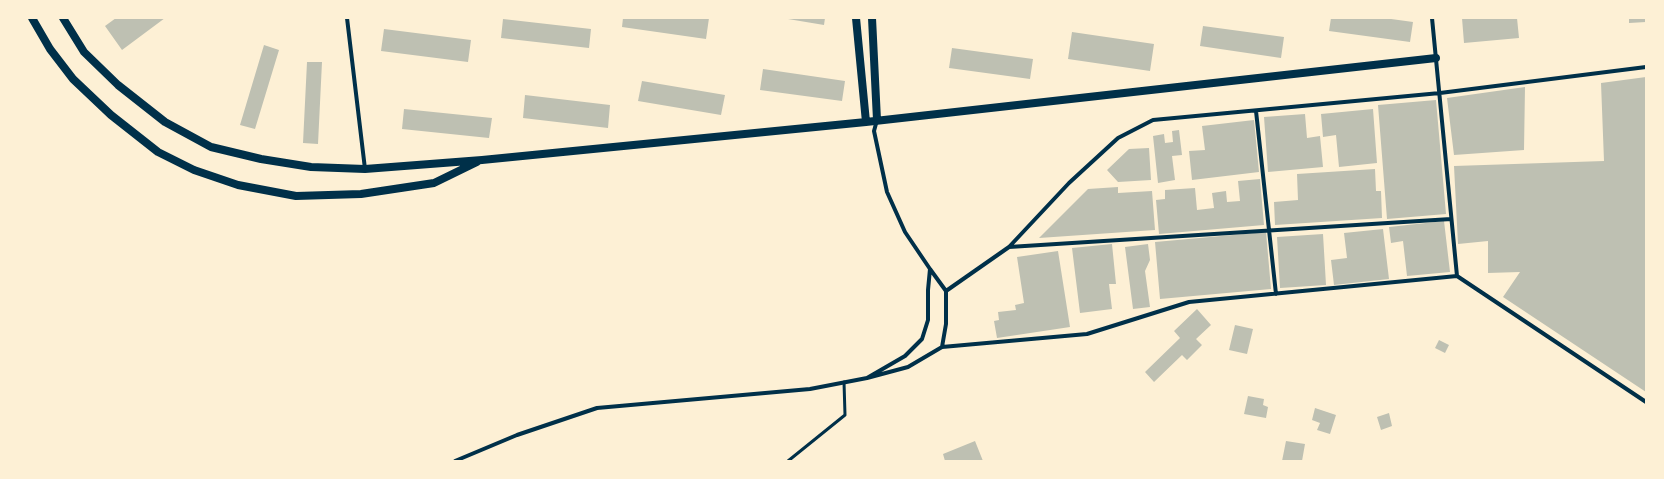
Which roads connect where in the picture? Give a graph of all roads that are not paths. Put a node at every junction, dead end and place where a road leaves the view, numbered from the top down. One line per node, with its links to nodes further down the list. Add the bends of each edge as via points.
1 (32, 18): 14 (main road, via 50,50 73,79 111,115 158,152 194,170 238,186 296,196 361,194 434,183)
2 (63, 18): 15 (main road, via 84,52 118,85 165,122 211,147 311,167)
3 (347, 18): 15 (street)
4 (856, 18): 12 (main road)
5 (872, 18): 11 (main road)
6 (1432, 18): 7 (street)
7 (1436, 58): 9 (street); 11 (main road)
8 (1646, 67): 9 (street)
9 (1440, 93): 10 (street); 16 (street)
10 (1256, 111): 17 (street); 18 (street, via 1153,120 1118,138 1069,183)
11 (877, 120): 12 (main road); 13 (street)
12 (866, 122): 13 (street); 14 (main road)
13 (874, 131): 19 (street, via 887,192 905,232)
14 (482, 160): 15 (main road)
15 (365, 169)
16 (1451, 220): 17 (street); 20 (street)
17 (1269, 231): 18 (street); 22 (street)
18 (1009, 247): 21 (street)
19 (930, 269): 21 (street); 24 (street, via 928,320 922,339 905,356)
20 (1457, 276): 22 (street); 26 (street)
21 (946, 291): 23 (street, via 946,324)
22 (1276, 294): 23 (street, via 1189,302 1087,334)
23 (942, 347): 24 (street, via 908,367)
24 (867, 378): 25 (street)
25 (844, 382): 27 (street, via 810,389 597,408 517,435); 28 (lane, via 845,415)
26 (1646, 402)
27 (455, 461)
28 (788, 461)

